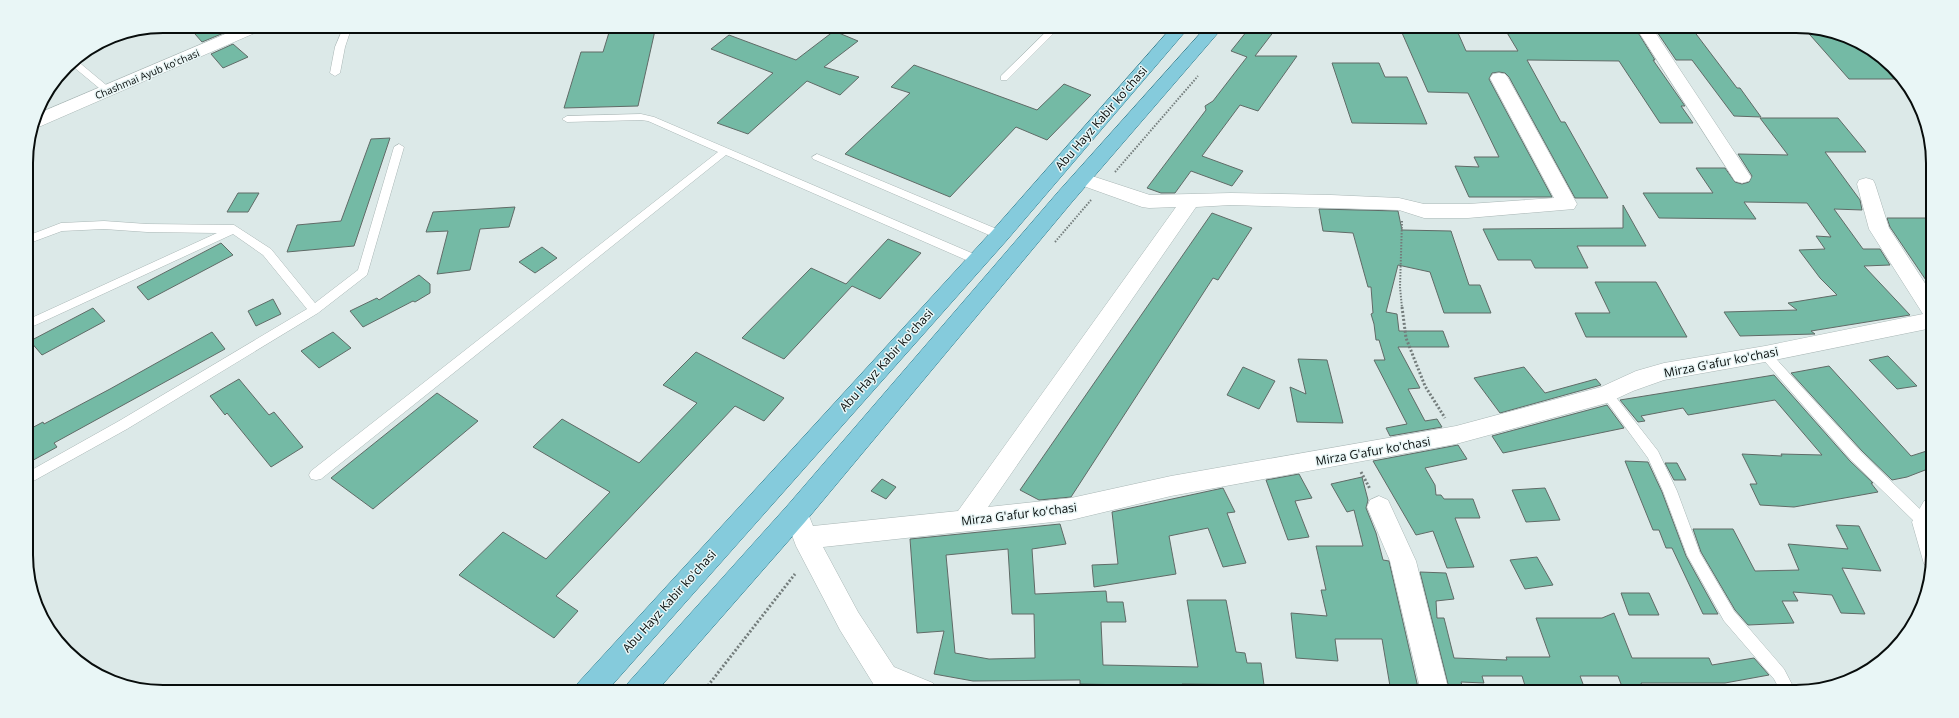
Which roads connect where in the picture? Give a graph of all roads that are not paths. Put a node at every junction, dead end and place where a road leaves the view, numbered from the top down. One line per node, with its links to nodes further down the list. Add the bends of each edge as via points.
1 (242, 33): 11 (street, Chashmai Ayub ko'chasi)
2 (345, 33): 8 (lane)
3 (1050, 33): 9 (lane)
4 (1175, 33): 22 (main road, Abu Hayz Kabir ko'chasi)
5 (1210, 33): 18 (main road, Abu Hayz Kabir ko'chasi)
6 (1648, 33): 17 (street)
7 (77, 65): 11 (lane)
8 (335, 73)
9 (1004, 78)
10 (1499, 78): 20 (street, via 1567,204 1468,211 1424,210 1399,204)
11 (108, 92): 13 (street, Chashmai Ayub ko'chasi)
12 (567, 119): 15 (lane, via 651,119)
13 (41, 120)
14 (399, 147): 26 (lane, via 363,272)
15 (726, 151): 24 (lane); 31 (lane)
16 (817, 157): 22 (lane)
17 (1742, 177)
18 (1082, 179): 20 (street, via 1149,202); 36 (main road, Abu Hayz Kabir ko'chasi)
19 (1866, 184): 25 (street, via 1879,229)
20 (1191, 200): 35 (street)
21 (234, 229): 23 (lane, via 104,225 61,227); 26 (lane, via 267,252); 28 (lane)
22 (1000, 235): 24 (main road, Abu Hayz Kabir ko'chasi)
23 (33, 238)
24 (977, 260): 37 (main road, Abu Hayz Kabir ko'chasi)
25 (1926, 302)
26 (314, 310): 32 (lane)
27 (1926, 321): 29 (street, Mirza G'afur ko'chasi)
28 (33, 322)
29 (1765, 354): 30 (street, Mirza G'afur ko'chasi, via 1675,369 1621,386); 34 (lane, via 1856,456)
30 (1607, 394): 35 (street, Mirza G'afur ko'chasi, via 1456,435 1171,486 1071,509); 41 (lane, via 1653,455 1670,491 1694,555 1729,616 1780,674)
31 (316, 475)
32 (33, 476)
33 (1379, 507): 40 (street, via 1403,561)
34 (1926, 513)
35 (965, 521): 36 (street, Mirza G'afur ko'chasi)
36 (800, 526): 38 (main road, Abu Hayz Kabir ko'chasi); 39 (street, via 849,621 884,676)
37 (594, 685)
38 (645, 685)
39 (906, 685)
40 (1432, 685)
41 (1786, 685)

